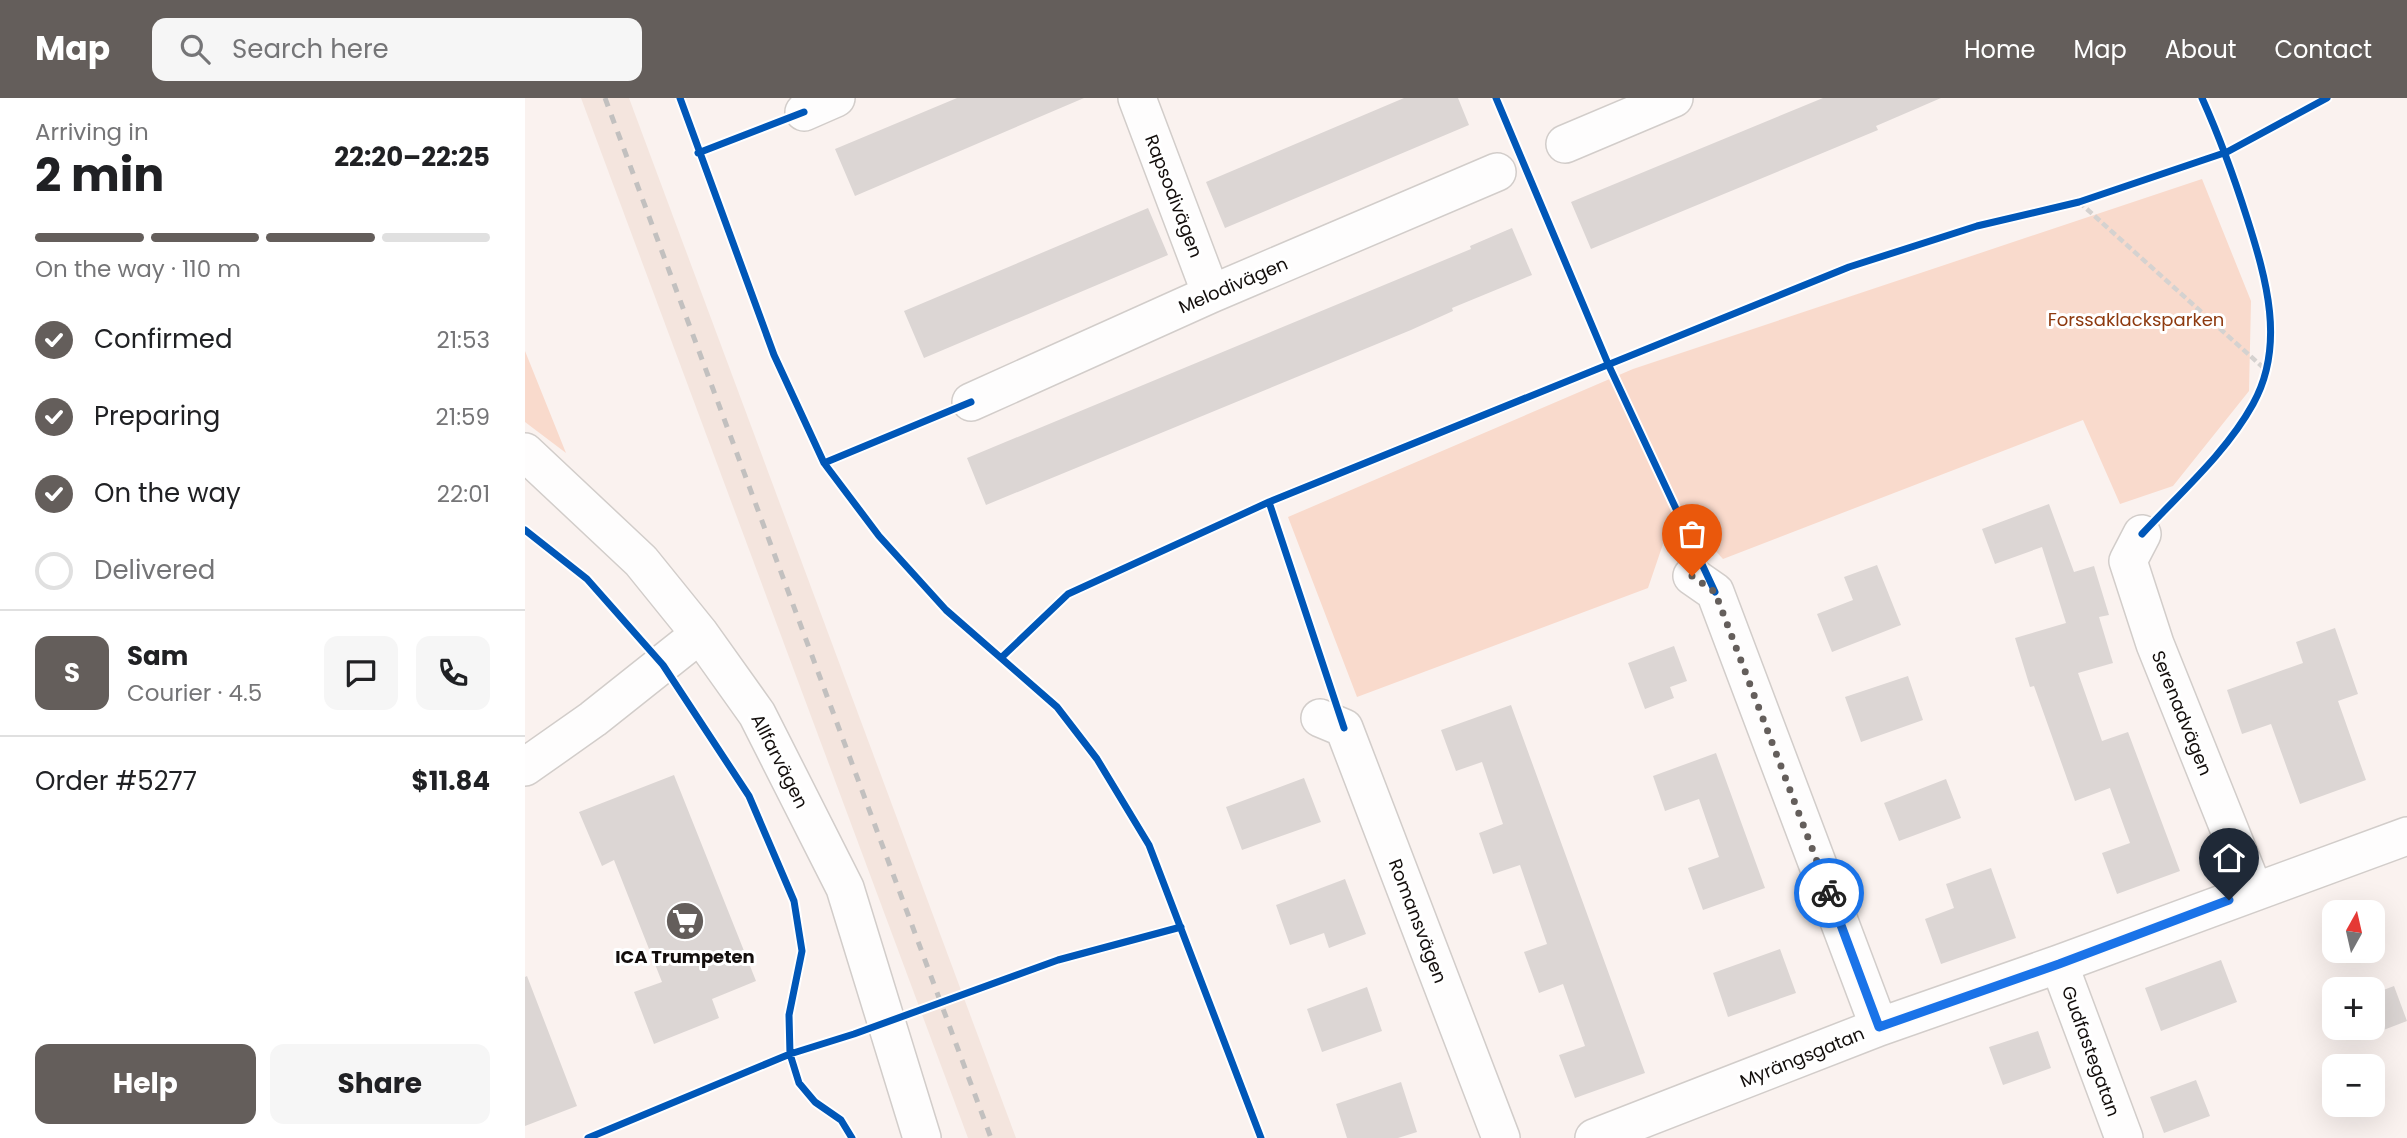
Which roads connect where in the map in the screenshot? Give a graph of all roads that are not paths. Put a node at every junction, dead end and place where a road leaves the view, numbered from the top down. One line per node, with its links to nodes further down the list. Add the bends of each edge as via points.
1 (1137, 98): 5 (street, Rapsodivägen)
2 (1674, 98): 3 (street)
3 (1565, 144)
4 (1497, 172): 5 (street, Melodivägen)
5 (1211, 295): 6 (street, Melodivägen)
6 (971, 402)
7 (525, 452): 10 (street, Allfarvägen, via 641,561)
8 (2142, 534): 14 (street, Serenadvägen, via 2128,561 2155,644)
9 (1692, 576): 16 (street, via 1715,592)
10 (700, 634): 12 (street); 18 (street, Allfarvägen, via 757,714 845,888)
11 (1320, 718): 19 (street, Romansvägen, via 1344,728)
12 (525, 767)
13 (2407, 836): 14 (street, Myrängsgatan)
14 (2254, 891): 15 (street, Myrängsgatan)
15 (2059, 964): 16 (street, Myrängsgatan); 21 (street, Gudfastegatan)
16 (1879, 1027): 17 (street, Myrängsgatan)
17 (1637, 1131): 20 (street, Myrängsgatan)
18 (922, 1138)
19 (1501, 1138)
20 (1594, 1138)
21 (2124, 1138)

